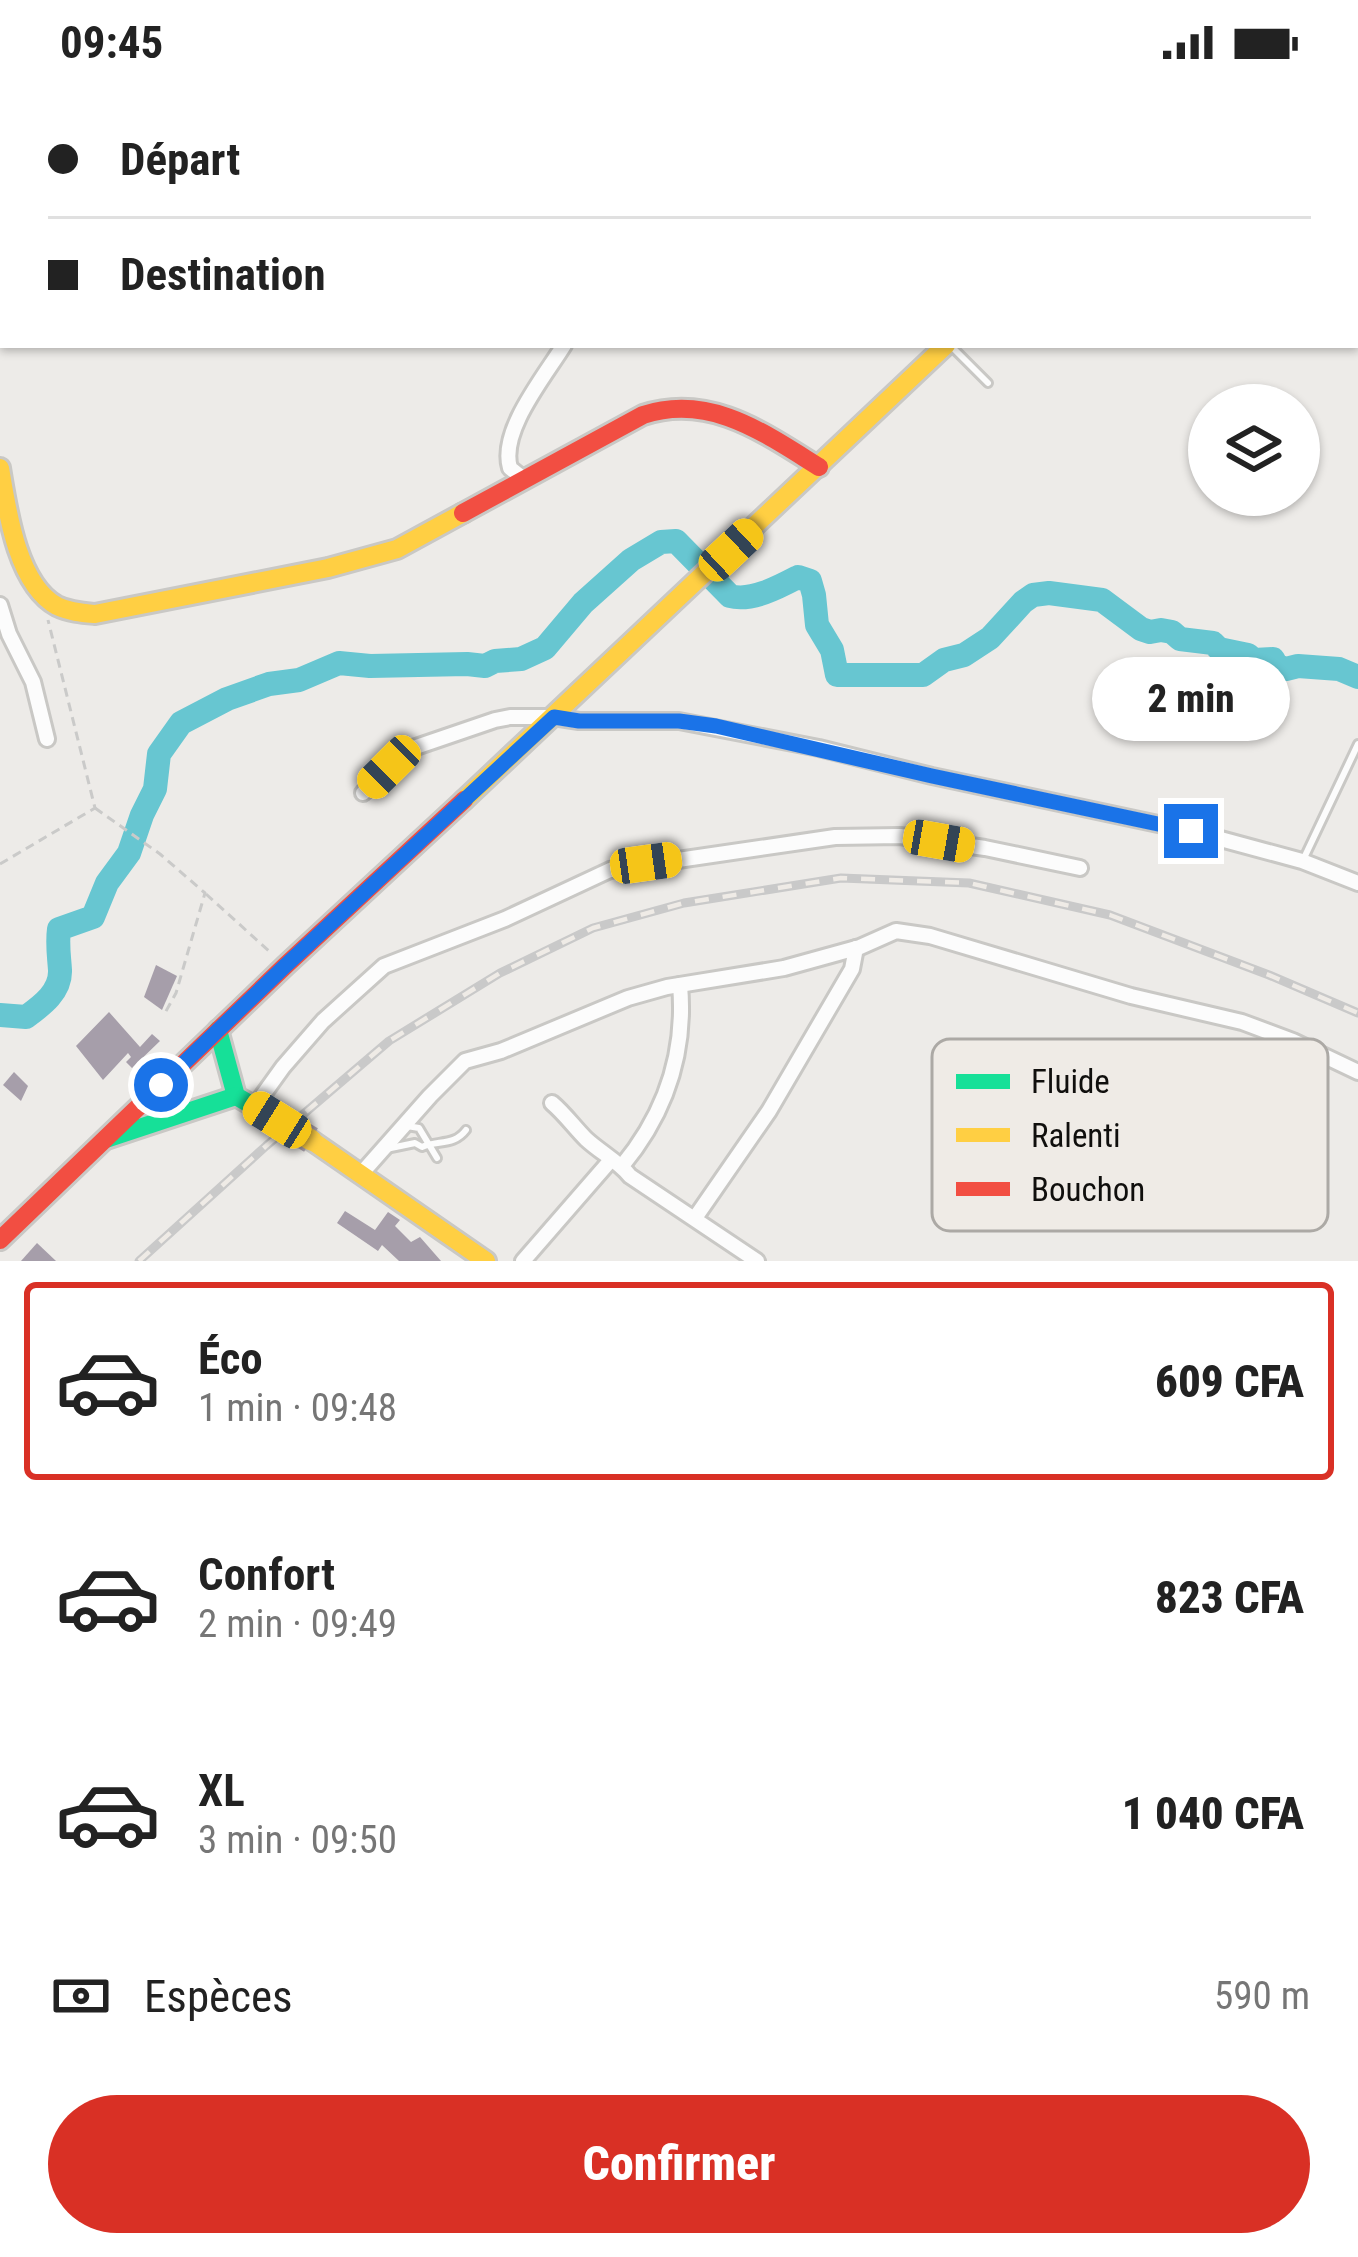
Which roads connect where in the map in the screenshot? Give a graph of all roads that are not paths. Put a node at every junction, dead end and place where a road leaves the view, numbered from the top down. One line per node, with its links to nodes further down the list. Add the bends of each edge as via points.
1 (562, 348): 7 (street, via 508,447 509,467)
2 (945, 348): 5 (main road)
3 (951, 348): 4 (lane)
4 (988, 383)
5 (819, 467): 7 (main road, via 760,430 690,407 644,415); 9 (main road)
6 (0, 468): 7 (main road, via 17,545 42,595 95,614 363,560)
7 (525, 480)
8 (0, 605): 10 (street)
9 (554, 717): 12 (street, via 495,720 413,748); 13 (street, via 716,726); 18 (main road)
10 (47, 739)
11 (1358, 744): 13 (lane)
12 (363, 793)
13 (1302, 861): 15 (street)
14 (1080, 868): 22 (street, via 900,836 836,837 610,870 384,967)
15 (1358, 884)
16 (856, 948): 17 (street); 19 (street, via 896,931 930,936); 32 (street, via 852,969 769,1111)
17 (680, 985): 24 (street, via 465,1061); 30 (street, via 679,1046 665,1093 645,1139)
18 (218, 1030): 22 (main road); 26 (main road)
19 (1288, 1039)
20 (1328, 1058): 21 (street)
21 (1358, 1072)
22 (246, 1101): 26 (main road); 31 (main road, bridge)
23 (552, 1103): 30 (street)
24 (404, 1126): 27 (lane, via 419,1128); 28 (street)
25 (466, 1130): 27 (lane, via 446,1144)
26 (105, 1140): 33 (main road)
27 (429, 1144): 28 (lane); 29 (lane)
28 (382, 1150): 31 (street)
29 (436, 1158)
30 (616, 1164): 32 (street); 35 (street)
31 (361, 1174): 34 (main road)
32 (695, 1218): 36 (street)
33 (0, 1240)
34 (486, 1261)
35 (523, 1261)
36 (757, 1261)

